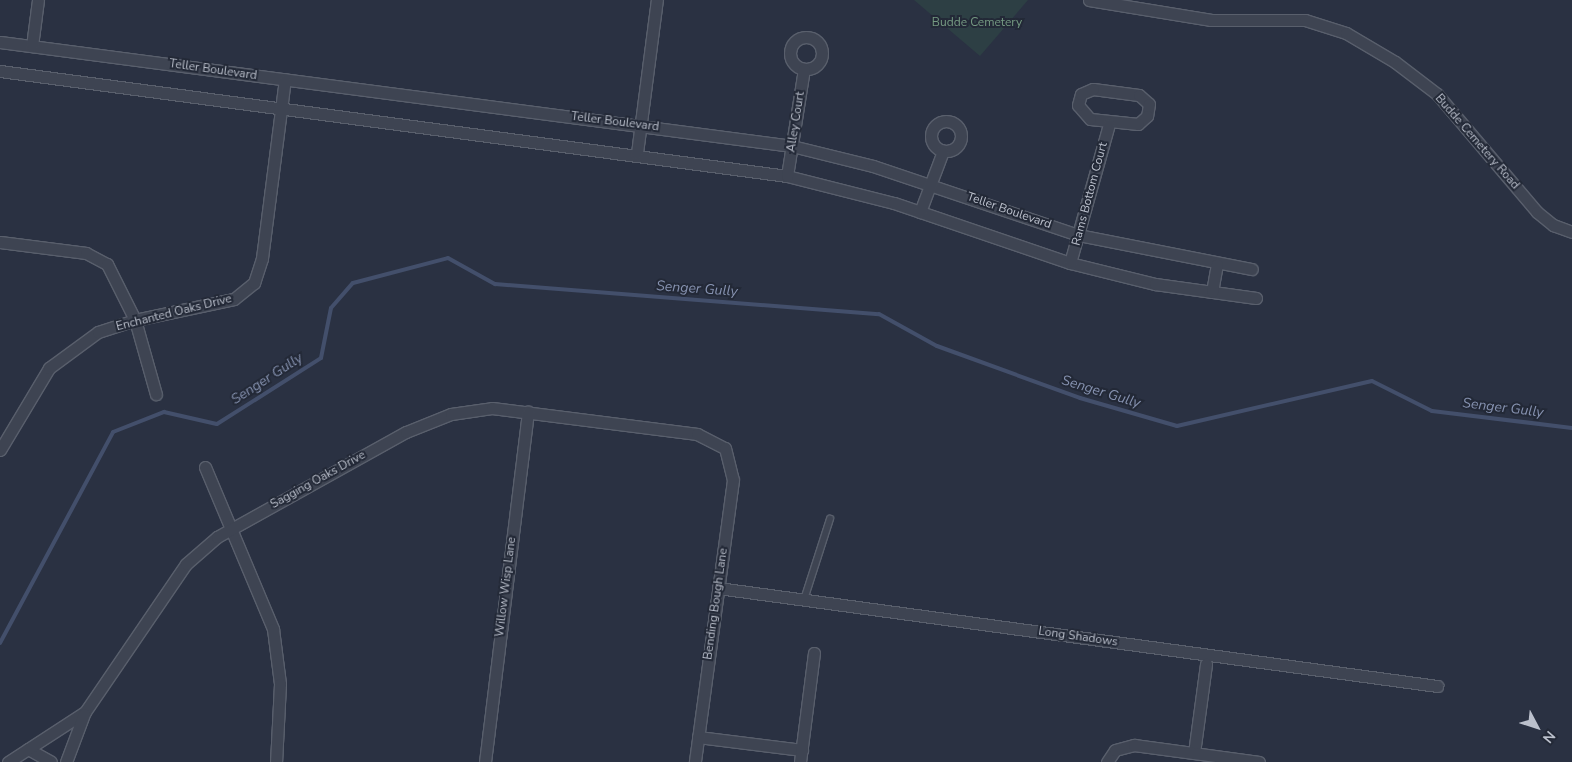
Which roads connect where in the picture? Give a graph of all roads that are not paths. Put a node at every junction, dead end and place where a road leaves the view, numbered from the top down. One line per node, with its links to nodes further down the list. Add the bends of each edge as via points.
1 (38, 0): 5 (street)
2 (657, 0): 11 (street)
3 (1089, 0): 18 (street, Budde Cemetery Road, via 1211,20 1305,20 1346,33 1395,62 1437,94 1537,212)
4 (0, 42): 5 (street, Teller Boulevard)
5 (32, 46): 8 (street, Teller Boulevard)
6 (804, 69): 12 (street, Alley Court)
7 (0, 71): 9 (street)
8 (285, 79): 9 (street, Enchanted Oaks Drive); 11 (street, Teller Boulevard)
9 (281, 107): 14 (street); 26 (street, Enchanted Oaks Drive, via 262,258 254,283 234,299)
10 (1109, 124): 10 (street, via 1090,119 1080,111 1079,99 1086,90 1139,95 1148,104 1147,116 1138,124); 19 (street, Rams Bottom Court)
11 (640, 125): 12 (street, Teller Boulevard); 14 (street)
12 (792, 146): 15 (street, Alley Court); 16 (street, Teller Boulevard)
13 (943, 151): 16 (street)
14 (637, 153): 15 (street)
15 (787, 176): 17 (street)
16 (930, 185): 17 (street); 19 (street, Teller Boulevard)
17 (920, 212): 21 (street)
18 (1572, 232)
19 (1078, 235): 21 (street, Rams Bottom Court); 22 (street, Teller Boulevard)
20 (0, 242): 26 (street, via 68,250 101,260 116,277)
21 (1070, 263): 24 (street)
22 (1217, 264): 23 (street, Teller Boulevard); 24 (street)
23 (1252, 269)
24 (1212, 292): 25 (street)
25 (1256, 298)
26 (135, 320): 27 (street); 30 (street, Enchanted Oaks Drive, via 98,332 49,368)
27 (156, 394)
28 (528, 412): 29 (street, Sagging Oaks Drive, via 697,434); 33 (street, Sagging Oaks Drive, via 470,409 430,421); 48 (street, Willow Wisp Lane)
29 (725, 448): 34 (street, Bending Bough Lane, via 733,480)
30 (0, 450)
31 (205, 467): 33 (street)
32 (830, 519): 35 (lane)
33 (234, 526): 39 (street, Sagging Oaks Drive, via 186,564); 47 (street, via 273,629 280,684)
34 (718, 588): 35 (street, Long Shadows); 40 (street, Bending Bough Lane)
35 (804, 600): 38 (street, Long Shadows)
36 (814, 653): 42 (street)
37 (1206, 664): 43 (street)
38 (1438, 686)
39 (85, 712): 41 (street, Sagging Oaks Drive); 46 (street)
40 (698, 737): 42 (street); 49 (street, Bending Bough Lane)
41 (28, 749): 44 (street, Sagging Oaks Drive); 45 (street)
42 (802, 750): 50 (street)
43 (1194, 753): 51 (street, via 1134,745 1115,750); 52 (street)
44 (8, 762)
45 (50, 762)
46 (66, 762)
47 (276, 762)
48 (485, 762)
49 (695, 762)
50 (800, 762)
51 (1107, 762)
52 (1259, 762)

